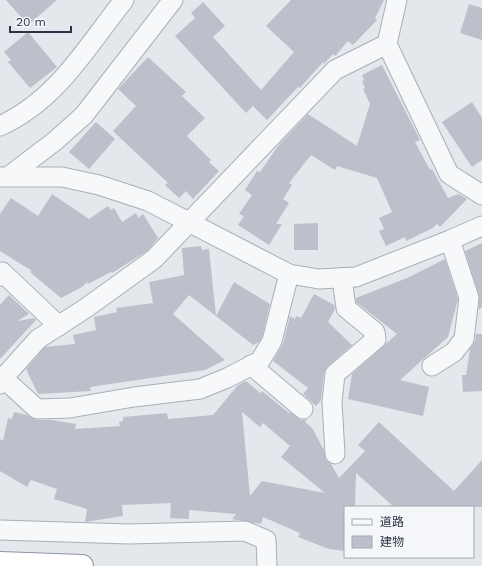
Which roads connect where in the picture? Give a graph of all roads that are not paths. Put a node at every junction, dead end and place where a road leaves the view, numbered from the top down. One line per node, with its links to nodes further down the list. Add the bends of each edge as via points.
1 (124, 0): 5 (street, via 58,85 34,107)
2 (173, 0): 6 (street, via 84,115 55,141)
3 (397, 0): 4 (street)
4 (387, 44): 7 (street, via 449,174); 8 (street, via 336,70)
5 (0, 126)
6 (4, 177): 8 (street, via 62,177 100,185 148,201)
7 (482, 195)
8 (189, 223): 11 (street); 14 (street, via 154,260)
9 (482, 226): 10 (street)
10 (450, 240): 13 (street, via 356,277); 16 (street, via 469,298 464,339 454,352)
11 (289, 274): 13 (street, via 319,279); 15 (street, via 272,340 260,360)
12 (0, 276): 14 (street, via 2,272)
13 (342, 278): 19 (street, via 346,308 375,332 376,340 335,374 332,402)
14 (59, 326): 17 (street, via 38,340)
15 (251, 365): 17 (street, via 200,389 70,408 37,409); 18 (street)
16 (432, 366)
17 (2, 381)
18 (303, 410)
19 (335, 454)
20 (0, 530): 23 (street, via 129,534 245,531 266,540)
21 (0, 563): 22 (highway)
22 (82, 566)
23 (267, 566)

